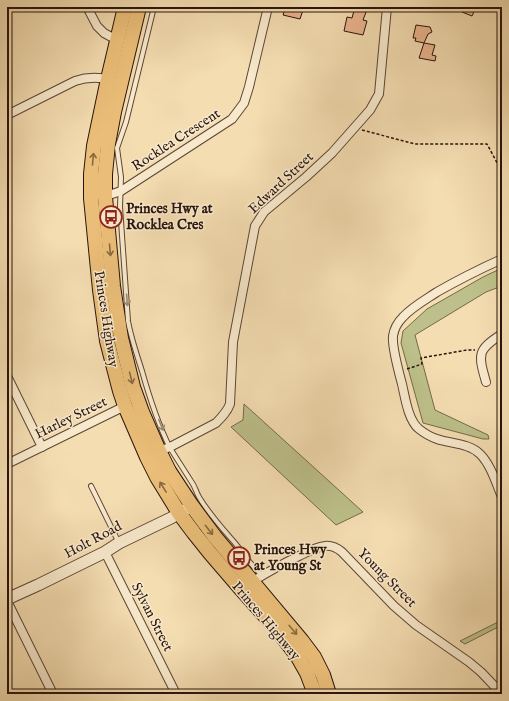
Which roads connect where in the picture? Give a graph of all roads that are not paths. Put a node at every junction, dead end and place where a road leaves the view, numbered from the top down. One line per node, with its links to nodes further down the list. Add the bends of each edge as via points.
1 (87, 7): 8 (street, via 104,34)
2 (125, 7): 8 (highway, Princes Highway)
3 (139, 7): 7 (highway, Princes Highway)
4 (154, 7): 7 (lane, Princes Highway)
5 (268, 7): 12 (street, Rocklea Crescent, via 244,104 232,119)
6 (387, 7): 20 (street, Edward Street, via 378,94 370,110 326,158 264,212 254,226 233,342 230,404 225,414 216,422)
7 (140, 32): 9 (highway, Princes Highway)
8 (117, 40): 10 (highway, Princes Highway)
9 (136, 51): 10 (highway, Princes Highway); 12 (lane, Princes Highway, via 126,122 117,148)
10 (115, 81): 11 (street, via 94,78 75,81); 13 (highway, Princes Highway, via 114,112 105,174)
11 (7, 115)
12 (121, 191): 13 (street, Rocklea Crescent); 20 (lane, Princes Highway, one-way to 20, via 128,321)
13 (98, 198): 18 (highway, Princes Highway, via 100,290 107,340); 20 (highway, Princes Highway, one-way to 20, via 121,338 133,387 142,412)
14 (502, 259): 23 (street, via 473,272 423,301 403,317 393,337 399,372 413,422 431,437 467,446 480,454 488,465)
15 (502, 334): 17 (street, via 480,351)
16 (7, 376): 19 (street)
17 (486, 382)
18 (124, 406): 19 (street, Harley Street); 25 (highway, Princes Highway, one-way to 18, via 147,457)
19 (42, 447): 21 (street, Harley Street)
20 (164, 449): 24 (highway, Princes Highway, via 169,471); 28 (lane, Princes Highway, via 192,482 216,521 256,570)
21 (7, 464)
22 (90, 486): 26 (lane)
23 (502, 497)
24 (192, 506): 25 (street, Holt Road); 28 (highway, Princes Highway, one-way to 28, via 215,537)
25 (179, 513): 26 (street, Holt Road); 29 (highway, Princes Highway)
26 (118, 543): 27 (street, Holt Road)
27 (105, 552): 30 (street, Holt Road); 32 (street, Sylvan Street)
28 (257, 578): 29 (street, Young Street); 34 (highway, Princes Highway, one-way to 34, via 314,657); 35 (street, Young Street, via 320,547 336,548 394,606 416,625 469,662)
29 (241, 590): 33 (highway, Princes Highway, via 298,657)
30 (7, 600): 31 (street)
31 (53, 694)
32 (176, 694)
33 (315, 694)
34 (329, 694)
35 (502, 694)

